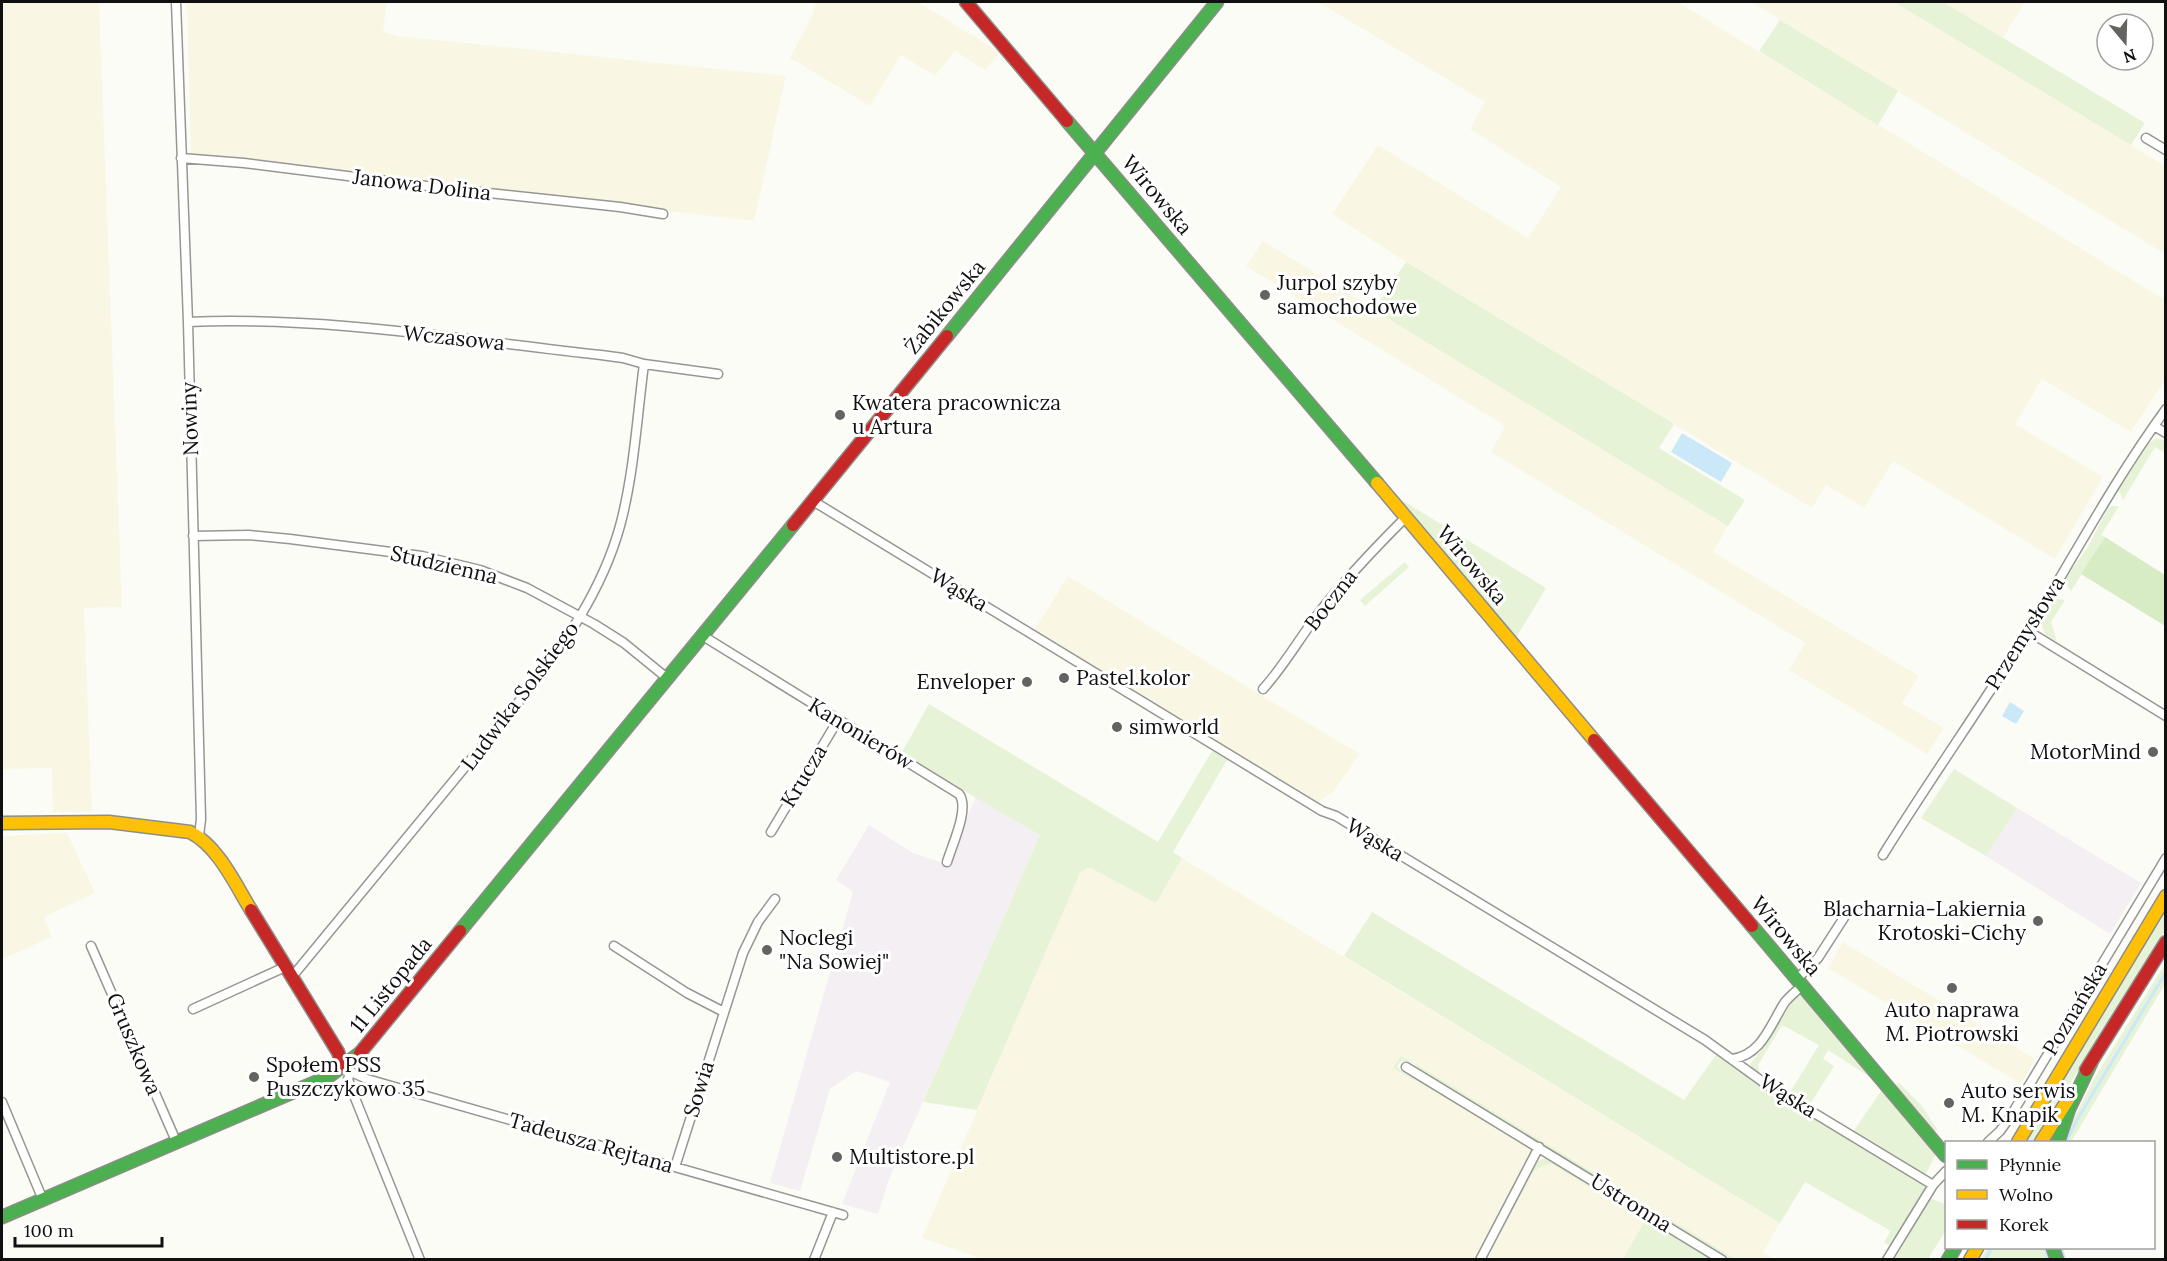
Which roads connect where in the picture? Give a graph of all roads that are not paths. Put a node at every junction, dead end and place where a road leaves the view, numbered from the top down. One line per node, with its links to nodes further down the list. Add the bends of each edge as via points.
1 (176, 2): 7 (street, Nowiny)
2 (966, 2): 6 (main road, Wirowska)
3 (1217, 2): 6 (main road, Żabikowska)
4 (2146, 138): 5 (street)
5 (2166, 150)
6 (1095, 152): 15 (main road, Żabikowska); 16 (main road, Wirowska)
7 (181, 158): 8 (street, Janowa Dolina); 9 (street, Nowiny)
8 (663, 214)
9 (188, 322): 10 (street, Wczasowa, via 325,324 612,356); 17 (street, Nowiny)
10 (644, 364): 11 (street, Wczasowa); 18 (street, Ludwika Solskiego, via 622,519 609,558)
11 (718, 374)
12 (2166, 409): 13 (street, Przemysłowa)
13 (2154, 426): 14 (street); 19 (street, Przemysłowa)
14 (2166, 433)
15 (813, 501): 20 (main road, Żabikowska); 41 (street, Wąska)
16 (1406, 517): 22 (street, Boczna, via 1347,578); 38 (main road, Wirowska)
17 (193, 536): 18 (street, Studzienna, via 284,538 447,561 518,584); 27 (street, Nowiny)
18 (580, 616): 21 (street, Studzienna, via 619,640); 37 (street, Ludwika Solskiego, via 521,699 296,972)
19 (2028, 631): 23 (street); 28 (street, Przemysłowa)
20 (703, 636): 21 (main road, 11 Listopada); 24 (street, Kanonierów)
21 (667, 678): 44 (main road, 11 Listopada)
22 (1263, 689)
23 (2166, 716)
24 (838, 720): 26 (street, Krucza); 30 (street, Kanonierów, via 963,799 964,810)
25 (2, 824): 27 (main road, via 100,821 177,829)
26 (771, 832)
27 (199, 836): 37 (main road, via 216,854)
28 (1883, 855)
29 (2166, 858): 47 (street, via 2016,1107)
30 (947, 862)
31 (2166, 896): 48 (main road, Poznańska)
32 (775, 899): 40 (street, Sowia, via 747,943)
33 (1845, 916): 38 (street)
34 (2166, 942): 42 (main road, Poznańska)
35 (91, 946): 46 (street, Gruszkowa)
36 (614, 946): 40 (street)
37 (288, 972): 39 (street); 44 (main road)
38 (1799, 982): 41 (street, via 1758,1047); 52 (main road, Wirowska)
39 (193, 1009)
40 (722, 1011): 53 (street, Sowia)
41 (1732, 1059): 55 (street, Wąska, via 1763,1082)
42 (2091, 1063): 49 (main road, Poznańska); 50 (main road)
43 (1406, 1067): 51 (street, Ustronna)
44 (345, 1070): 46 (main road, 11 Listopada); 53 (street, Tadeusza Rejtana); 60 (street)
45 (2, 1102): 56 (street)
46 (176, 1141): 56 (main road, 11 Listopada)
47 (1990, 1141)
48 (2019, 1141)
49 (2042, 1141)
50 (2059, 1141)
51 (1539, 1147): 62 (street); 63 (street, Ustronna)
52 (1945, 1154)
53 (675, 1167): 57 (street, Tadeusza Rejtana)
54 (1945, 1173): 55 (street)
55 (1933, 1185): 64 (street)
56 (43, 1200): 59 (main road, 11 Listopada)
57 (833, 1212): 58 (street, Tadeusza Rejtana); 61 (street)
58 (843, 1215)
59 (2, 1217)
60 (420, 1260)
61 (814, 1260)
62 (1480, 1260)
63 (1722, 1260)
64 (1887, 1260)

